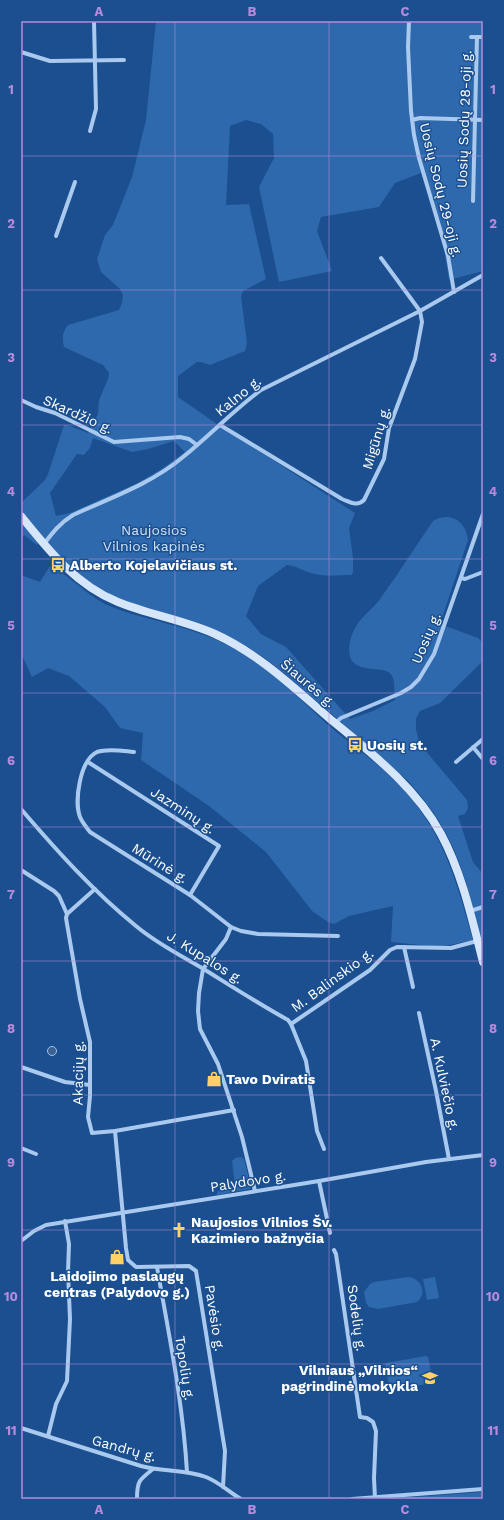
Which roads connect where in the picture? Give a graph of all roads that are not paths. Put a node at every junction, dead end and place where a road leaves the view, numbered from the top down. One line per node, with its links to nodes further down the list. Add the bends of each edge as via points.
1 (94, 21): 8 (street)
2 (409, 21): 10 (street, Uosių Sodų 29-oji g.)
3 (478, 37): 4 (street); 5 (street); 9 (street, Uosių Sodų 28-oji g.)
4 (483, 37)
5 (471, 38)
6 (21, 52): 8 (street, via 50,61)
7 (124, 60): 8 (street)
8 (95, 61): 12 (street, via 96,109)
9 (474, 119): 10 (street); 11 (street); 14 (street, Uosių Sodų 28-oji g.)
10 (412, 120): 18 (street, Uosių Sodų 29-oji g., via 419,158 448,256)
11 (483, 120)
12 (90, 131)
13 (75, 182): 15 (street)
14 (473, 201)
15 (56, 236)
16 (381, 258): 19 (street)
17 (483, 275): 18 (street, Kalno g.)
18 (454, 292): 19 (street, Kalno g.)
19 (420, 311): 21 (street, Kalno g., via 272,383 246,400); 21 (street, Migūnų g., via 422,322 415,360 389,428 384,459 362,503 355,504 342,499)
20 (21, 400): 22 (street, Skardžio g., via 55,413 114,442 180,437)
21 (220, 425): 22 (street, Kalno g.)
22 (196, 444): 25 (street, Kalno g., via 183,458 154,477 65,520)
23 (483, 514): 27 (street, Uosių g.)
24 (21, 516): 25 (main road, Šiaurės g.)
25 (44, 544): 28 (main road, Šiaurės g., via 82,582 106,597 208,631 254,655)
26 (483, 572): 27 (street, via 465,579)
27 (461, 578): 28 (street, Uosių g., via 434,654 419,679 401,693 341,718)
28 (335, 723): 40 (main road, Šiaurės g., via 401,781 430,815 452,855)
29 (483, 739): 30 (street)
30 (473, 747): 32 (street); 34 (street)
31 (134, 752): 33 (street, via 100,751)
32 (483, 759)
33 (88, 762): 38 (street, Mūrinė g., via 77,793 79,816 83,823 95,835); 38 (street, Jazminų g., via 219,846)
34 (456, 762)
35 (21, 809): 37 (street, J. Kupalos g.)
36 (21, 870): 41 (street, Akacijų g., via 54,891)
37 (95, 889): 41 (street); 47 (street, J. Kupalos g., via 148,935)
38 (190, 895): 42 (street, Mūrinė g.)
39 (483, 907): 40 (street)
40 (470, 912): 44 (main road, Šiaurės g.)
41 (67, 914): 52 (street, Akacijų g., via 80,999 90,1042)
42 (231, 927): 43 (street, Mūrinė g., via 258,934); 47 (street, via 226,939)
43 (338, 936)
44 (477, 941): 45 (street, M. Balinskio g., via 451,948); 46 (main road, Šiaurės g.)
45 (404, 947): 48 (street); 50 (street, M. Balinskio g., via 390,950 370,970)
46 (482, 957)
47 (203, 969): 50 (street, J. Kupalos g.); 53 (street, via 198,1011 200,1029 218,1064)
48 (413, 987)
49 (418, 1013): 59 (street, A. Kulviečio g.)
50 (291, 1024): 56 (street, via 306,1061 317,1131)
51 (21, 1067): 52 (street, via 65,1082)
52 (90, 1085): 54 (street, Akacijų g., via 88,1117 91,1132)
53 (234, 1110): 54 (street, Akacijų g.); 61 (street)
54 (115, 1131): 62 (street, Pavėsio g.)
55 (21, 1148): 57 (street)
56 (324, 1149)
57 (36, 1154)
58 (483, 1155): 59 (street, Palydovo g.)
59 (449, 1159): 60 (street, Palydovo g.)
60 (319, 1181): 61 (street, Palydovo g.); 64 (street)
61 (255, 1191): 62 (street, Palydovo g.)
62 (123, 1213): 63 (street, Palydovo g.); 67 (street, Pavėsio g., via 128,1260 136,1267)
63 (65, 1222): 65 (street, Palydovo g., via 46,1225); 69 (street, via 69,1244 70,1319 67,1381 56,1404)
64 (330, 1232)
65 (21, 1241)
66 (334, 1250): 74 (street, Sodelių g., via 360,1417 373,1422 376,1431)
67 (157, 1267): 71 (street, Topolių g., via 186,1447); 72 (street, Pavėsio g., via 189,1266 196,1271 225,1451)
68 (21, 1428): 69 (street, Gandrų g.)
69 (48, 1436): 70 (street, Gandrų g.)
70 (153, 1469): 71 (street, Gandrų g.); 75 (street, via 137,1485)
71 (187, 1472): 72 (street, Gandrų g., via 207,1477)
72 (224, 1487): 76 (street, Gandrų g.)
73 (483, 1489): 74 (street)
74 (375, 1498): 77 (street)
75 (137, 1499)
76 (241, 1499)
77 (352, 1499)

